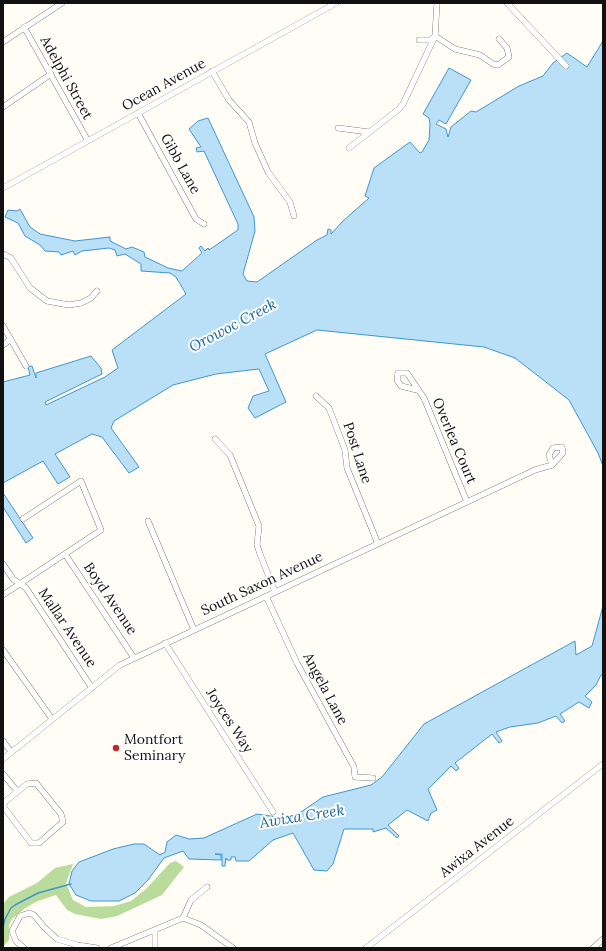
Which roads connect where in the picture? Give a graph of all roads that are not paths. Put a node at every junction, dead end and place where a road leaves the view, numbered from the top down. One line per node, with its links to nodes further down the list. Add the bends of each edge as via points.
1 (62, 3): 5 (street)
2 (336, 3): 11 (street, Ocean Avenue)
3 (437, 3): 6 (street)
4 (508, 3): 10 (street)
5 (24, 27): 9 (street); 12 (street, Adelphi Street)
6 (435, 36): 7 (street, via 455,50 480,55 498,65 509,57 507,48); 8 (street, via 431,40); 16 (street, via 403,104)
7 (499, 39)
8 (419, 40)
9 (3, 42)
10 (566, 66)
11 (212, 71): 14 (street, Ocean Avenue); 20 (street, via 229,100 249,122 268,172 290,202)
12 (51, 74): 13 (street); 17 (street, Adelphi Street)
13 (3, 107)
14 (138, 113): 17 (street, Ocean Avenue); 21 (street, Gibb Lane, via 196,219)
15 (338, 128): 16 (street)
16 (369, 132): 18 (street)
17 (88, 141): 19 (street, Ocean Avenue)
18 (349, 148)
19 (3, 188)
20 (294, 216)
21 (204, 224)
22 (3, 254): 23 (street, via 11,258 30,288 47,301 58,305 81,303 91,298)
23 (97, 290)
24 (3, 326): 25 (street)
25 (11, 339): 26 (street); 27 (street)
26 (3, 345)
27 (26, 366)
28 (417, 390): 32 (street, Overlea Court, via 424,398)
29 (316, 396): 35 (street, Post Lane, via 328,408 345,450 347,468)
30 (215, 439): 39 (street, via 230,455 259,526 257,544)
31 (552, 466): 32 (street, South Saxon Avenue, via 535,470)
32 (467, 502): 35 (street, South Saxon Avenue)
33 (23, 519): 36 (street, via 81,480 101,530)
34 (148, 521): 42 (street)
35 (378, 544): 39 (street, South Saxon Avenue)
36 (65, 554): 38 (street); 45 (street, Boyd Avenue)
37 (3, 564): 38 (street, Mallar Avenue, via 13,579)
38 (20, 584): 40 (street); 46 (street, Mallar Avenue, via 26,588)
39 (275, 592): 41 (street, South Saxon Avenue)
40 (3, 595)
41 (266, 596): 42 (street, South Saxon Avenue); 53 (street, Angela Lane, via 297,663 354,767 355,777)
42 (194, 630): 43 (street, South Saxon Avenue)
43 (165, 643): 45 (street, South Saxon Avenue); 56 (street, Joyces Way)
44 (3, 650): 47 (street)
45 (134, 658): 46 (street, South Saxon Avenue, via 120,665)
46 (92, 688): 47 (street, South Saxon Avenue)
47 (52, 719): 49 (street, South Saxon Avenue)
48 (3, 740): 49 (street)
49 (11, 752): 50 (street, South Saxon Avenue)
50 (3, 759)
51 (603, 764): 66 (street, Awixa Avenue)
52 (3, 774): 54 (street)
53 (373, 778)
54 (16, 791): 55 (street); 55 (street, via 29,783 36,783 62,814 63,822 39,843 31,843)
55 (3, 806)
56 (273, 812)
57 (207, 887): 58 (street, via 191,900)
58 (183, 918): 59 (street); 65 (street, via 201,925)
59 (155, 931): 63 (street); 64 (street)
60 (603, 939): 67 (street)
61 (24, 948): 62 (street, via 16,941 12,932 20,916 29,912 58,939 70,944)
62 (97, 948)
63 (111, 948)
64 (155, 948)
65 (233, 948)
66 (366, 948)
67 (593, 948)

